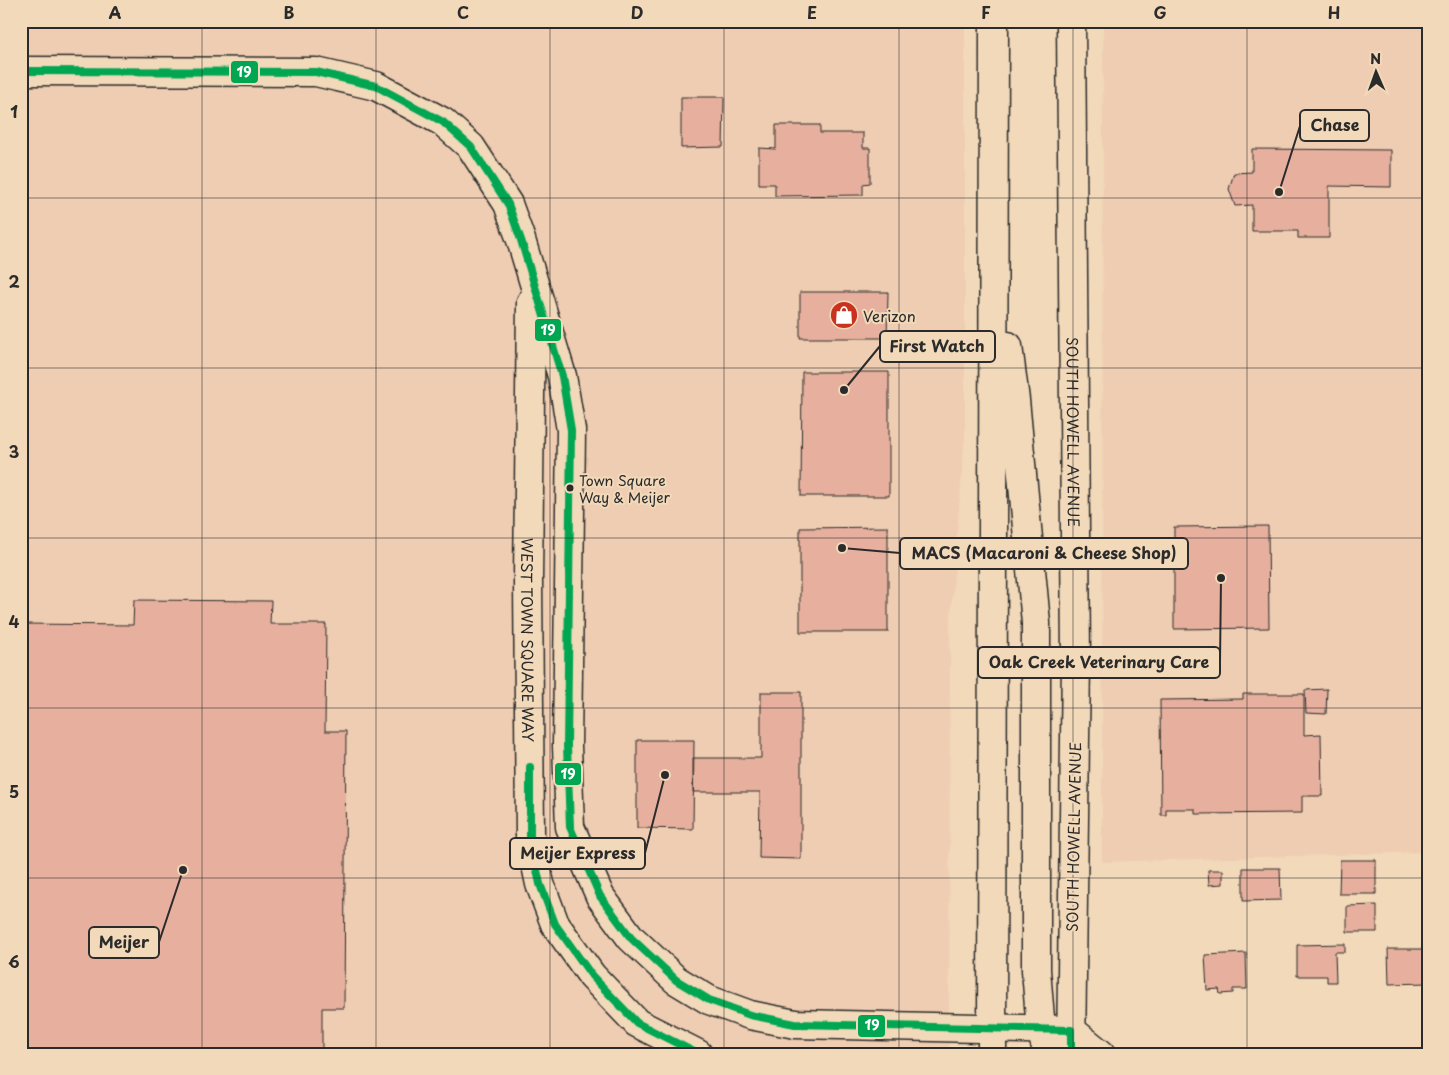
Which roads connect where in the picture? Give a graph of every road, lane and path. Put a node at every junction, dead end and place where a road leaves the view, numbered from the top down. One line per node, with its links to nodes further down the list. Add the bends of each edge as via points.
1 (994, 21): 4 (main road)
2 (1070, 21): 8 (main road, SOUTH HOWELL AVENUE, via 1076,641)
3 (21, 71): 5 (main road, WEST TOWN SQUARE WAY, via 316,72 376,86 443,122 471,147 508,204)
4 (995, 253): 6 (main road); 7 (main road, via 1015,400 1036,623 1036,970)
5 (531, 273): 6 (main road, WEST TOWN SQUARE WAY, via 562,376 572,430 567,746 570,827 600,896 631,938 676,980 709,1000 795,1024); 9 (main road, WEST TOWN SQUARE WAY, via 530,828 538,874 555,924 592,976 637,1022)
6 (992, 1042): 7 (main road, WEST TOWN SQUARE WAY)
7 (1044, 1042): 8 (main road, WEST TOWN SQUARE WAY)
8 (1071, 1042): 10 (main road)
9 (698, 1054)
10 (1100, 1054)

